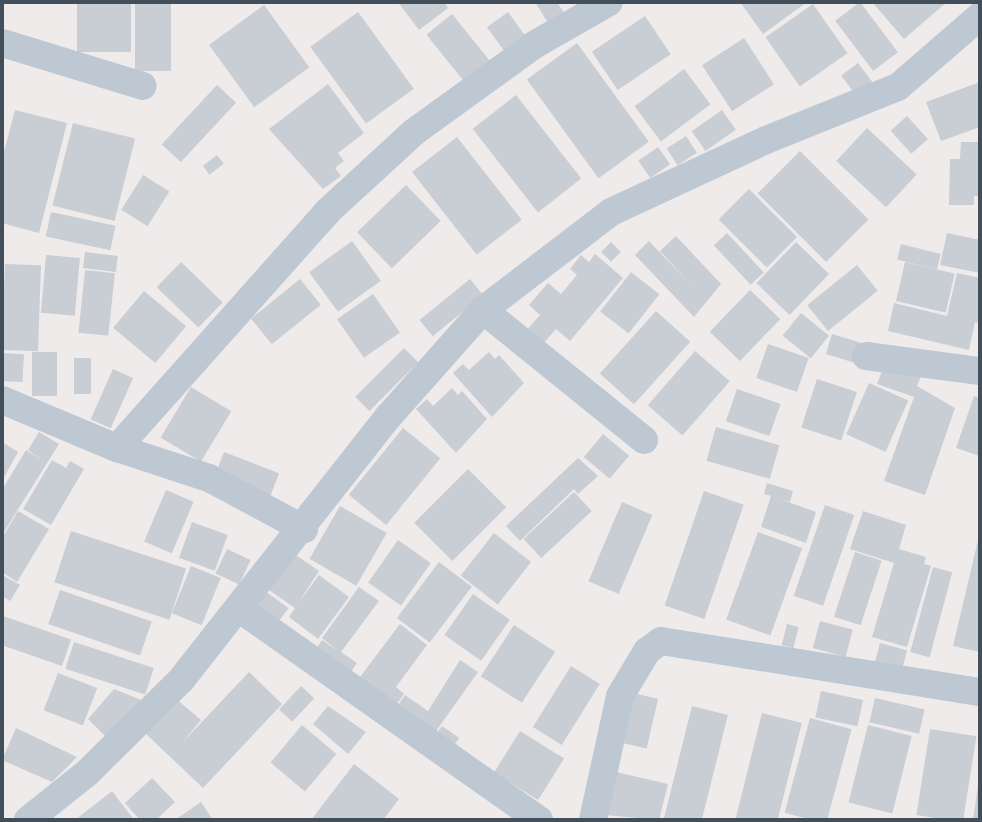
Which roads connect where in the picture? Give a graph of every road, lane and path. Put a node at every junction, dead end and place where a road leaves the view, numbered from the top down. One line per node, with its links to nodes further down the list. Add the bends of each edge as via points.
1 (609, 2): 10 (street, via 534,45 414,132 327,212)
2 (980, 16): 5 (street, via 898,87 766,140 611,212)
3 (2, 43): 4 (street)
4 (143, 86)
5 (483, 310): 9 (street); 11 (street, via 389,416)
6 (866, 356): 7 (street)
7 (980, 371)
8 (2, 400): 10 (street)
9 (644, 440)
10 (117, 448): 11 (street, via 209,478)
11 (304, 529): 12 (street)
12 (240, 609): 14 (street, via 133,731); 15 (street)
13 (980, 692): 16 (street, via 661,641 647,651 620,696)
14 (28, 820)
15 (539, 820)
16 (593, 820)

